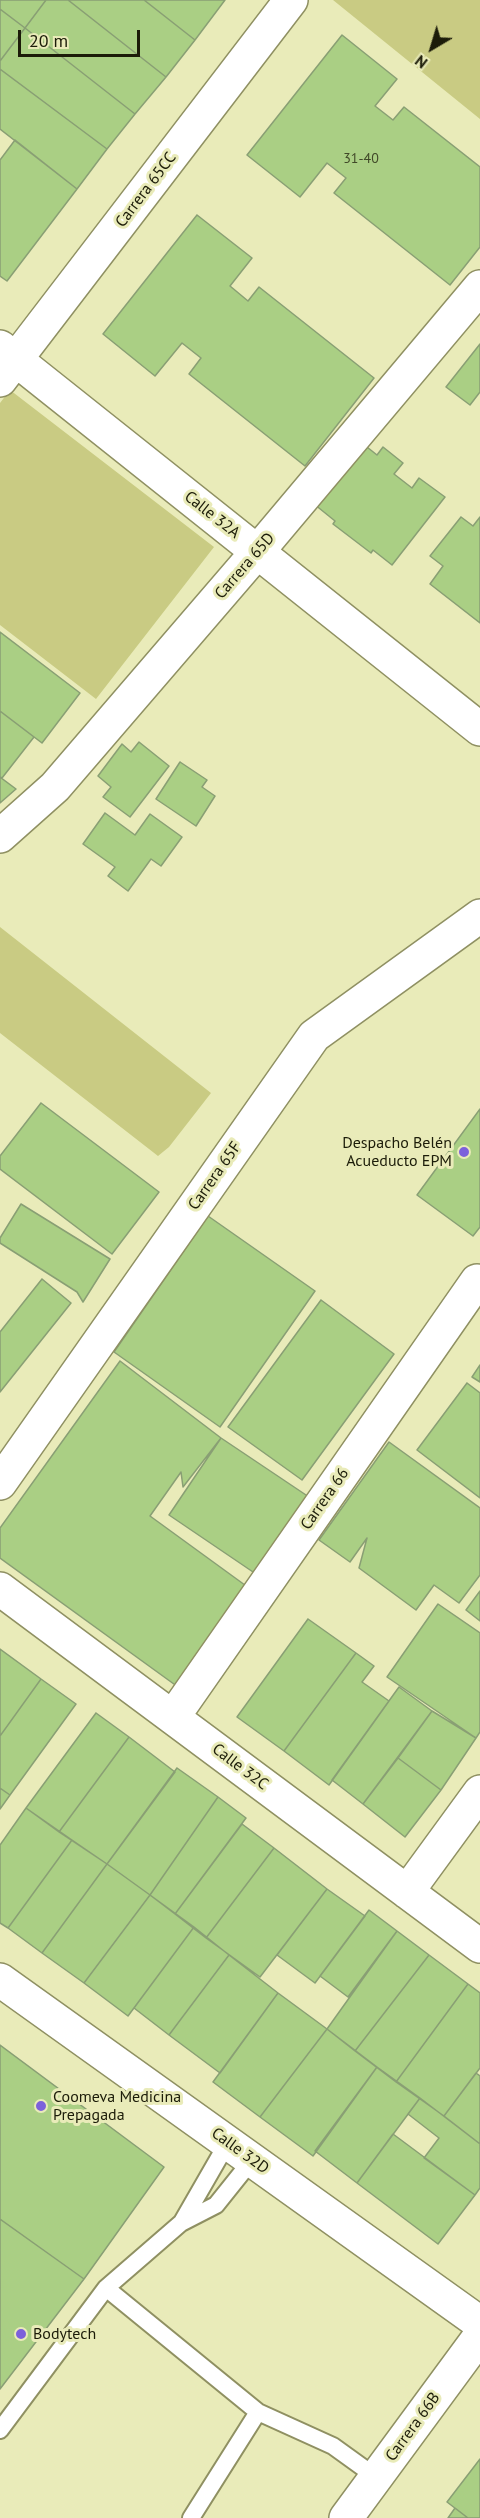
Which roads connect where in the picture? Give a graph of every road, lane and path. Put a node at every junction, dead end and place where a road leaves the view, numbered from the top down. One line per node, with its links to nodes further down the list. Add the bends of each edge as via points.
1 (291, 0): 3 (street, Carrera 65CC)
2 (480, 287): 4 (street, Carrera 65D)
3 (5, 362): 4 (street, Calle 32A)
4 (258, 551): 5 (street, Calle 32A); 6 (street, Carrera 65D, via 55,787)
5 (480, 729)
6 (0, 836)
7 (480, 916): 9 (street, Carrera 65F, via 314,1036)
8 (477, 1281): 11 (street, Carrera 66)
9 (3, 1471)
10 (0, 1588): 11 (street, Calle 32C)
11 (173, 1717): 13 (street, Calle 32C)
12 (480, 1792): 13 (street)
13 (407, 1892): 14 (street, Calle 32C)
14 (480, 1946)
15 (0, 1980): 16 (street, Calle 32D)
16 (240, 2151): 17 (lane); 17 (lane, via 216,2205); 19 (street, Calle 32D)
17 (181, 2223): 18 (lane)
18 (106, 2288): 21 (lane); 22 (lane)
19 (480, 2323)
20 (480, 2336): 23 (street, Carrera 66B)
21 (258, 2412): 23 (lane, via 333,2446); 24 (lane)
22 (0, 2430)
23 (376, 2477): 25 (street, Carrera 66B)
24 (191, 2518)
25 (346, 2518)

